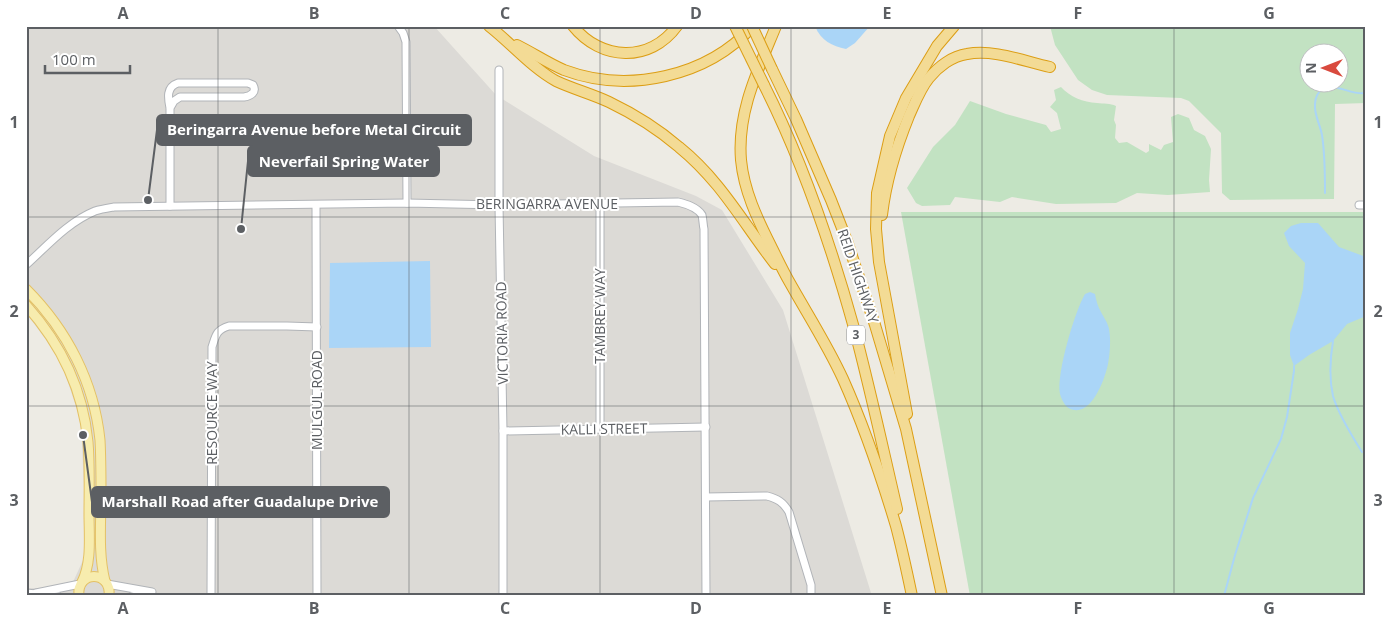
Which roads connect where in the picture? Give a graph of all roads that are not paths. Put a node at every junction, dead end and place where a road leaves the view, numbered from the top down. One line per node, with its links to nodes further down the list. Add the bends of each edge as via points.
1 (398, 26): 13 (street, via 406,42)
2 (488, 26): 9 (highway)
3 (573, 26): 4 (highway, via 594,46 622,53 650,48 667,38)
4 (677, 26)
5 (735, 26): 42 (highway, REID HIGHWAY / 3, bridge, via 812,196 842,286 865,370)
6 (752, 26): 9 (highway, via 734,44 696,66 675,74 630,81 594,78 565,70); 28 (highway, REID HIGHWAY / 3, bridge, via 814,159 861,283 906,428)
7 (776, 26): 19 (highway, via 748,95 741,127 741,160 753,208)
8 (954, 26): 21 (highway, via 937,46 906,98 886,150 877,193 876,220)
9 (503, 37): 19 (highway, via 528,61 557,81 629,112 680,148 724,192)
10 (1050, 67): 21 (highway, via 996,54 964,54 944,64 928,79 907,122 887,181 881,241)
11 (499, 70): 16 (street, VICTORIA ROAD)
12 (170, 108): 12 (street, via 168,92 172,85 178,83 248,83 255,87 253,94 244,97 180,98); 17 (street)
13 (406, 204): 15 (street, BERINGARRA AVENUE); 16 (street, BERINGARRA AVENUE)
14 (600, 204): 16 (street, BERINGARRA AVENUE); 24 (street, BERINGARRA AVENUE, via 678,202 688,204 702,216); 25 (street, TAMBREY WAY)
15 (316, 205): 17 (street, BERINGARRA AVENUE); 23 (street, MULGUL ROAD)
16 (499, 205): 26 (street, VICTORIA ROAD)
17 (170, 206): 18 (street, BERINGARRA AVENUE, via 114,206 96,211 68,226)
18 (26, 265)
19 (789, 282): 42 (highway, via 831,354 854,405 896,526)
20 (26, 288): 30 (main road, via 65,336 80,364 93,402 100,441 100,555)
21 (886, 304): 28 (highway, 3)
22 (26, 305): 29 (main road, via 62,356 83,412 89,458 89,539 87,568)
23 (317, 328): 37 (street, RESOURCE WAY, via 229,326 216,335 212,347); 38 (street, MULGUL ROAD)
24 (706, 427): 25 (street, KALLI STREET); 27 (street, BERINGARRA AVENUE)
25 (600, 429): 26 (street, KALLI STREET)
26 (503, 431): 39 (street, VICTORIA ROAD)
27 (706, 497): 40 (street, BERINGARRA AVENUE); 41 (street, via 767,496 783,503 795,530 811,585)
28 (926, 523): 43 (highway, REID HIGHWAY / 3)
29 (81, 583): 30 (main road, via 92,577 101,578); 32 (street); 34 (main road)
30 (106, 583): 35 (main road, via 110,589); 36 (street, via 152,592)
31 (26, 593): 32 (street)
32 (36, 593): 33 (street)
33 (58, 596)
34 (79, 596)
35 (109, 596)
36 (132, 596)
37 (211, 596)
38 (317, 596)
39 (503, 596)
40 (706, 596)
41 (811, 596)
42 (914, 596)
43 (942, 596)

